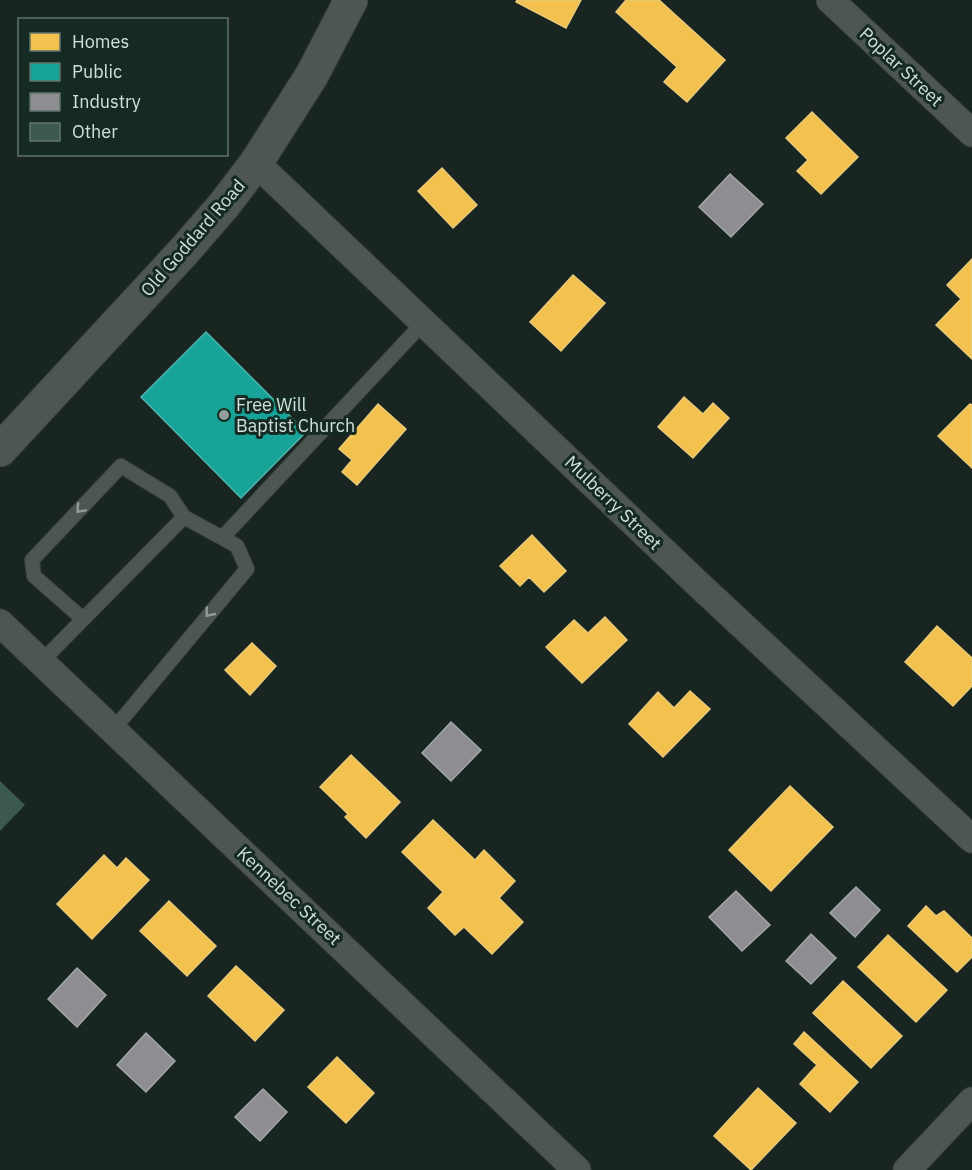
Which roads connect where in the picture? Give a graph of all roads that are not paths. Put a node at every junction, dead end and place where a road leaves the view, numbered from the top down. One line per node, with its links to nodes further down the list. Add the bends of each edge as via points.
1 (351, 0): 4 (street, Old Goddard Road, via 312,75)
2 (830, 0): 3 (street, Poplar Street)
3 (972, 134)
4 (256, 163): 5 (street, Mulberry Street); 6 (street, Old Goddard Road, via 185,250)
5 (423, 323): 8 (lane); 13 (street, Mulberry Street)
6 (0, 450)
7 (184, 517): 8 (lane); 9 (lane); 9 (lane, one-way to 9, via 170,496 121,466 32,560 33,576)
8 (222, 538): 12 (lane, one-way to 12, via 237,546 247,569)
9 (83, 619): 11 (lane)
10 (0, 623): 11 (street, Kennebec Street)
11 (41, 662): 12 (street, Kennebec Street)
12 (113, 730): 15 (street, Kennebec Street)
13 (972, 839)
14 (972, 1101): 16 (street)
15 (577, 1170)
16 (907, 1170)

